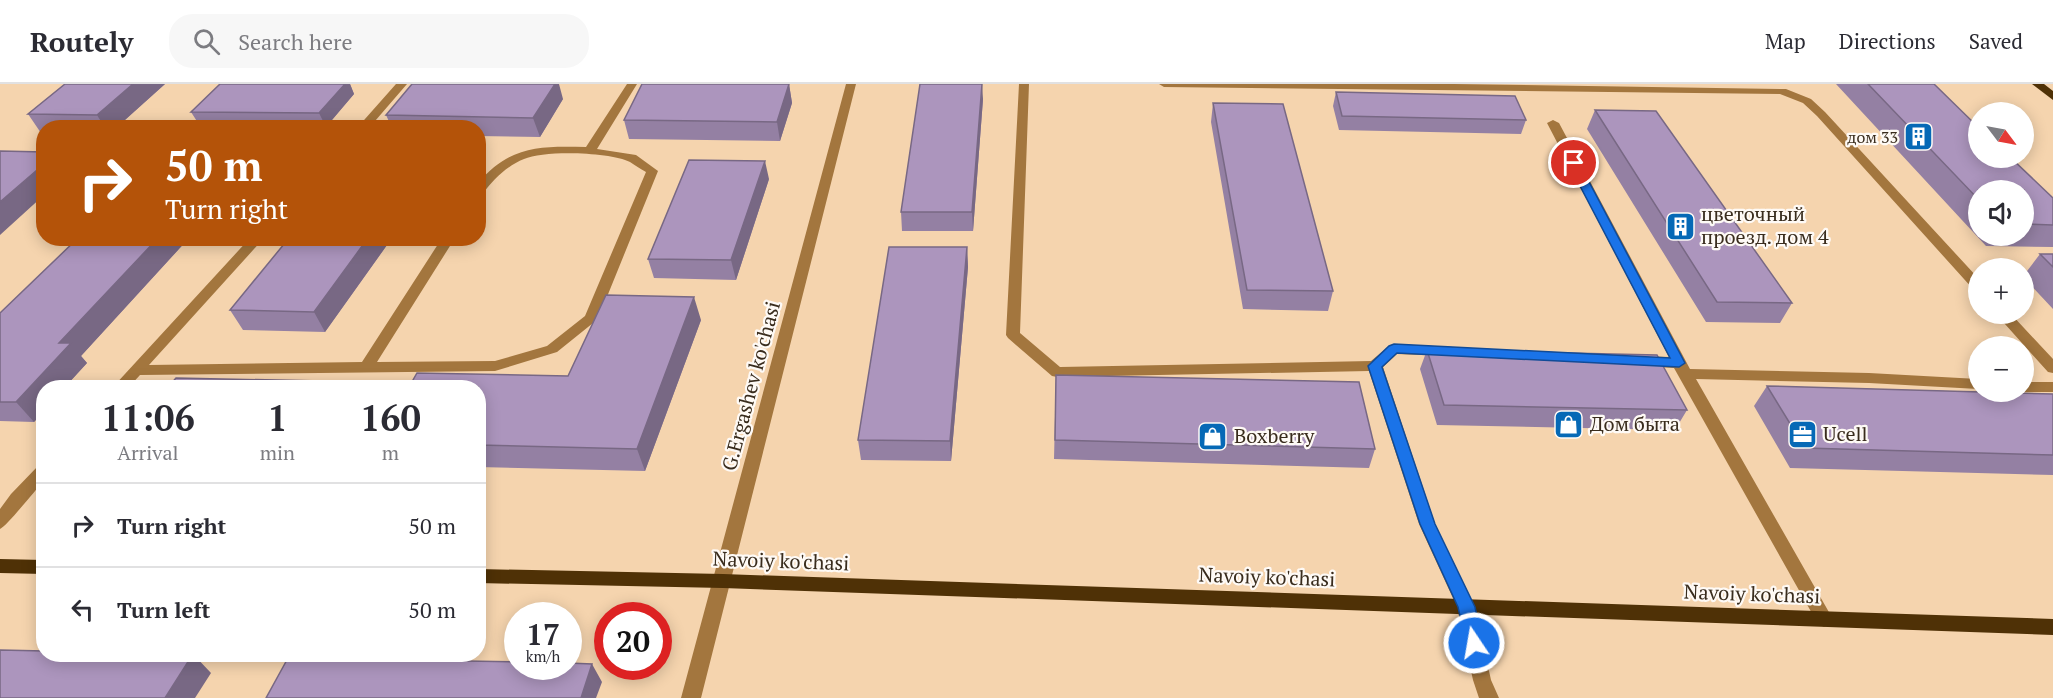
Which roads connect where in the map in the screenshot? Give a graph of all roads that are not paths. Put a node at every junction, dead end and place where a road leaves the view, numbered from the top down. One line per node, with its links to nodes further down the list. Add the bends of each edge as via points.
1 (402, 84): 9 (street)
2 (632, 84): 11 (street)
3 (851, 84): 33 (street, G.Ergashev ko'chasi)
4 (1023, 84): 19 (street, via 1013,335 1057,372)
5 (1164, 84): 7 (street)
6 (2037, 84): 8 (main road)
7 (1704, 87): 15 (street, via 1782,92 1807,101)
8 (2053, 97)
9 (369, 120)
10 (1553, 123): 21 (street)
11 (590, 151): 12 (street, via 530,152); 20 (street, via 632,158 652,171 591,319 552,349 495,366)
12 (486, 180)
13 (251, 246): 23 (street)
14 (444, 246): 20 (street)
15 (1968, 275)
16 (2012, 324): 22 (street)
17 (1465, 352): 19 (street, via 1394,349)
18 (1619, 360): 21 (street)
19 (1375, 366): 34 (street, via 1427,524)
20 (367, 367): 23 (street)
21 (1682, 368): 25 (street); 35 (street)
22 (2053, 368)
23 (136, 370): 24 (street)
24 (127, 380)
25 (1968, 383)
26 (2034, 387): 27 (street)
27 (2053, 387)
28 (36, 478): 29 (street)
29 (0, 522)
30 (0, 566): 31 (main road)
31 (36, 567)
32 (486, 576): 33 (main road, Navoiy ko'chasi)
33 (723, 581): 34 (main road, Navoiy ko'chasi); 37 (street, G.Ergashev ko'chasi)
34 (1466, 607): 35 (main road, Navoiy ko'chasi); 38 (street)
35 (1824, 619): 36 (main road, Navoiy ko'chasi)
36 (2053, 627)
37 (691, 698)
38 (1489, 698)

